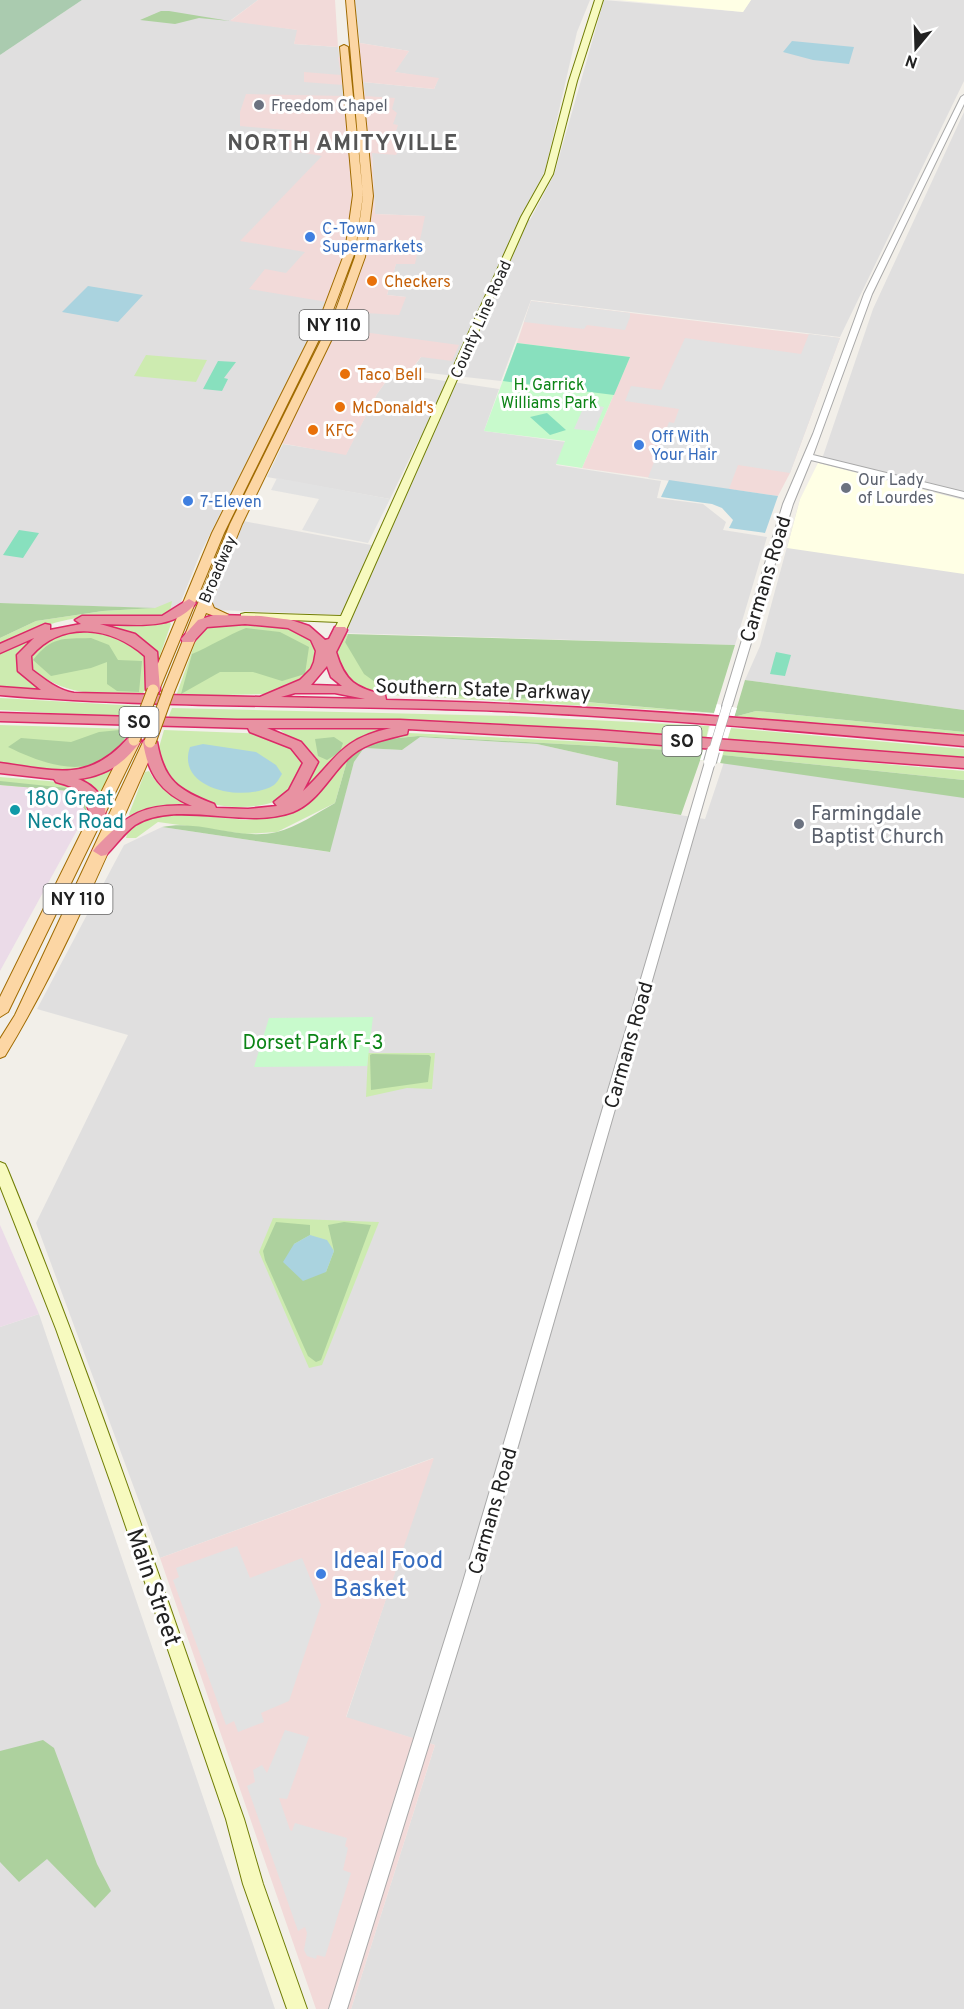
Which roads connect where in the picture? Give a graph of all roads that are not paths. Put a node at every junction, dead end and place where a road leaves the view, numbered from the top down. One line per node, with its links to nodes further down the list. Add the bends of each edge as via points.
1 (350, 0): 6 (main road, Broadway / NY 110)
2 (599, 0): 19 (main road, County Line Road, via 549,174 525,217)
3 (342, 23): 4 (main road, Broadway / NY 110)
4 (349, 97): 6 (main road, via 353,98 354,108); 7 (main road, Broadway / NY 110)
5 (964, 98): 12 (street, Carmans Road, via 871,287)
6 (361, 110): 8 (main road, Broadway / NY 110)
7 (350, 111): 8 (main road, via 356,114 357,125); 9 (main road, Broadway / NY 110)
8 (362, 128): 9 (main road, Broadway / NY 110)
9 (363, 196): 10 (main road, Broadway / NY 110, via 341,280); 11 (main road, Broadway / NY 110, via 366,230 349,291)
10 (267, 432): 11 (main road); 15 (main road, Broadway / NY 110)
11 (280, 434): 14 (main road, Broadway / NY 110)
12 (808, 457): 13 (street); 47 (street, Carmans Road, bridge, via 788,504 470,1585)
13 (964, 495)
14 (204, 599): 16 (main road, via 209,610); 20 (main road, Broadway / NY 110)
15 (189, 603): 21 (highway, via 171,618 162,620 80,620 42,628); 24 (main road, Broadway / NY 110)
16 (223, 615): 17 (main road); 18 (highway)
17 (288, 617): 19 (main road); 22 (highway, via 312,626 323,635)
18 (203, 623): 20 (highway); 23 (highway, via 286,622 314,635 323,651 323,661 309,682)
19 (343, 624): 22 (highway)
20 (188, 639): 37 (main road, Broadway / NY 110, bridge)
21 (0, 649)
22 (331, 650): 26 (highway, via 336,674)
23 (296, 689): 26 (highway); 28 (highway)
24 (153, 690): 27 (highway, via 152,655 129,636 99,629 61,630 28,648 25,671 43,686); 35 (main road, Broadway / NY 110, bridge)
25 (0, 691): 27 (highway, Southern State Parkway / SO)
26 (359, 693): 29 (highway)
27 (74, 697): 28 (highway, Southern State Parkway / SO)
28 (249, 702): 29 (highway, Southern State Parkway / SO)
29 (414, 703): 36 (highway, Southern State Parkway / SO, via 761,723)
30 (0, 717): 31 (highway, Southern State Parkway / SO)
31 (41, 719): 32 (highway); 33 (highway, Southern State Parkway / SO)
32 (0, 723)
33 (237, 724): 34 (highway, Southern State Parkway / SO); 37 (highway, via 296,745 311,762 295,793 256,810 231,811 188,799 171,791 159,777)
34 (437, 726): 38 (highway, Southern State Parkway / SO); 42 (highway, via 382,735 357,746 340,758 308,796 290,807 238,816 180,811 142,816 129,823)
35 (134, 740): 39 (highway, via 112,763 89,772); 41 (main road, Broadway / NY 110)
36 (964, 741)
37 (150, 742): 42 (main road, Broadway / NY 110)
38 (964, 763)
39 (0, 768)
40 (0, 774): 41 (highway, via 82,785 95,797)
41 (98, 816): 43 (main road, Broadway / NY 110)
42 (101, 851): 44 (main road, Broadway / NY 110)
43 (0, 1012)
44 (0, 1052)
45 (0, 1168): 46 (main road, Main Street, via 99,1426)
46 (297, 2009)
47 (338, 2009)

